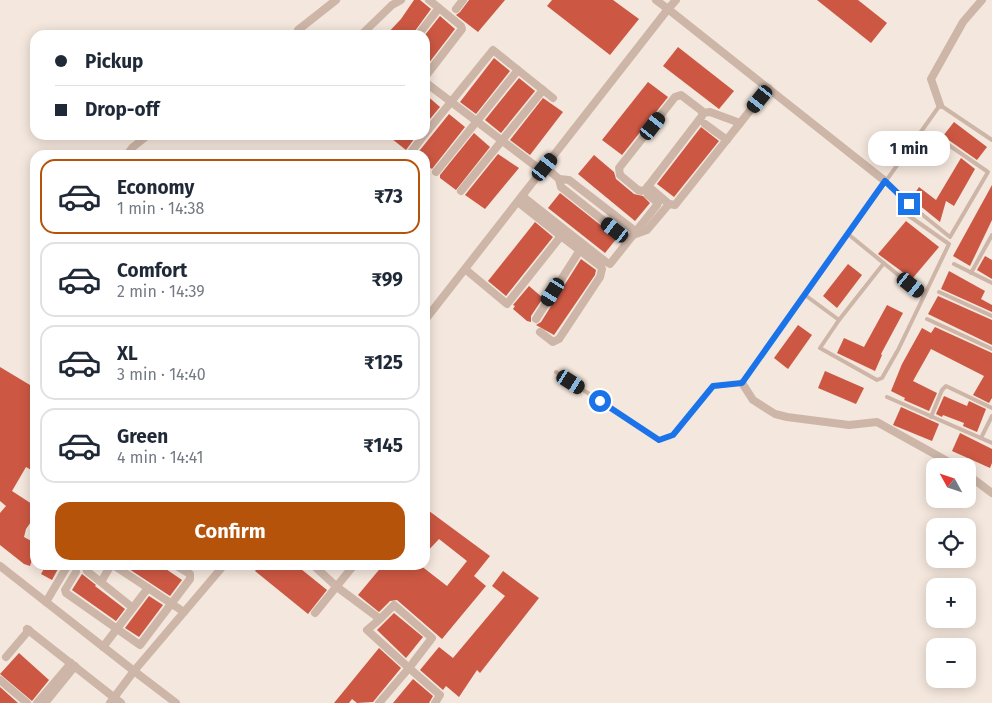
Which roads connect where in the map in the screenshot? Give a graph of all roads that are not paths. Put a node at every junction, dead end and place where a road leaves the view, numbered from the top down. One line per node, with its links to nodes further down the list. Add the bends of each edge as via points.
1 (336, 0): 13 (street)
2 (384, 0): 9 (street)
3 (401, 0): 9 (street)
4 (430, 0): 10 (street)
5 (463, 0): 11 (street)
6 (656, 0): 12 (street)
7 (676, 0): 12 (street)
8 (982, 0): 23 (street, via 963,22 931,79)
9 (390, 7): 14 (street)
10 (439, 8): 15 (street); 17 (street, via 462,29)
11 (456, 9)
12 (668, 9): 19 (street); 37 (street)
13 (304, 30)
14 (366, 30)
15 (422, 30)
16 (518, 70): 20 (street); 22 (street, via 493,50); 25 (street)
17 (430, 71)
18 (430, 86): 22 (street)
19 (768, 88): 26 (street); 39 (street)
20 (543, 90): 21 (street); 34 (street)
21 (553, 98)
22 (451, 102): 25 (street); 28 (street)
23 (940, 105): 33 (lane); 39 (lane)
24 (703, 113): 26 (street, via 710,112); 40 (street); 40 (street, via 684,97 678,96 619,168 620,175 638,190)
25 (476, 122): 34 (street); 38 (street)
26 (740, 123): 32 (street)
27 (705, 124): 32 (street)
28 (430, 128)
29 (937, 136): 39 (lane, via 988,172 950,237)
30 (142, 140): 35 (street)
31 (420, 140): 36 (street)
32 (727, 140): 43 (street, via 675,205)
33 (992, 140)
34 (501, 141): 37 (street); 41 (street)
35 (131, 150)
36 (412, 150)
37 (543, 169): 42 (street); 47 (street, via 559,179 561,187)
38 (436, 172)
39 (885, 181): 45 (lane)
40 (648, 190): 43 (street); 47 (street, via 658,204)
41 (461, 191)
42 (520, 199): 47 (street, via 608,264); 48 (street); 52 (street)
43 (669, 204): 47 (street, via 647,230)
44 (902, 211): 57 (lane, via 949,244)
45 (848, 234): 50 (lane); 56 (lane)
46 (992, 234): 53 (lane)
47 (632, 235)
48 (561, 236): 49 (street); 52 (street, via 507,304)
49 (580, 250): 60 (street); 63 (street, via 600,266 600,277 556,342)
50 (884, 264): 57 (lane); 62 (lane)
51 (954, 264): 53 (lane)
52 (465, 269): 58 (street)
53 (971, 273): 54 (lane)
54 (992, 283)
55 (939, 292): 59 (lane)
56 (805, 295): 62 (lane); 66 (lane)
57 (924, 296): 62 (lane, via 898,350 882,378 877,380 820,348)
58 (430, 314)
59 (992, 316)
60 (536, 319)
61 (927, 319): 64 (lane)
62 (838, 320)
63 (540, 332)
64 (992, 349)
65 (556, 372): 66 (lane, via 659,440 673,435 713,386)
66 (742, 383): 73 (street, via 753,400 775,414 849,425 877,422)
67 (887, 398): 70 (lane)
68 (992, 408): 70 (lane, via 946,386)
69 (992, 416): 71 (lane)
70 (931, 417): 71 (lane)
71 (981, 438): 72 (lane)
72 (992, 443)
73 (942, 458)
74 (976, 481): 75 (street)
75 (992, 492)
76 (0, 566): 89 (street)
77 (65, 570): 89 (street)
78 (109, 570): 86 (street)
79 (120, 570): 88 (street)
80 (183, 570): 90 (street, via 190,576)
81 (220, 570): 92 (street)
82 (319, 570): 87 (street)
83 (350, 570): 87 (street)
84 (87, 571): 86 (street)
85 (76, 572): 95 (street, via 66,593)
86 (101, 582): 91 (street)
87 (336, 586): 93 (street); 94 (street)
88 (148, 588): 90 (street); 91 (street)
89 (46, 602): 96 (street)
90 (172, 603): 92 (street); 95 (street, via 140,645)
91 (133, 608): 95 (street)
92 (184, 612): 100 (street)
93 (315, 613)
94 (380, 619): 99 (street, via 368,630); 99 (street, via 394,605 432,638)
95 (116, 630): 96 (street)
96 (103, 647): 100 (street)
97 (6, 658): 98 (street, via 28,629)
98 (73, 665): 102 (street); 104 (street); 105 (street)
99 (409, 668): 108 (street); 109 (street, via 440,695)
100 (134, 671): 102 (street); 107 (street)
101 (0, 680): 103 (street)
102 (112, 700): 106 (street)
103 (27, 703)
104 (37, 703)
105 (46, 703)
106 (121, 703)
107 (176, 703)
108 (379, 703)
109 (434, 703)

